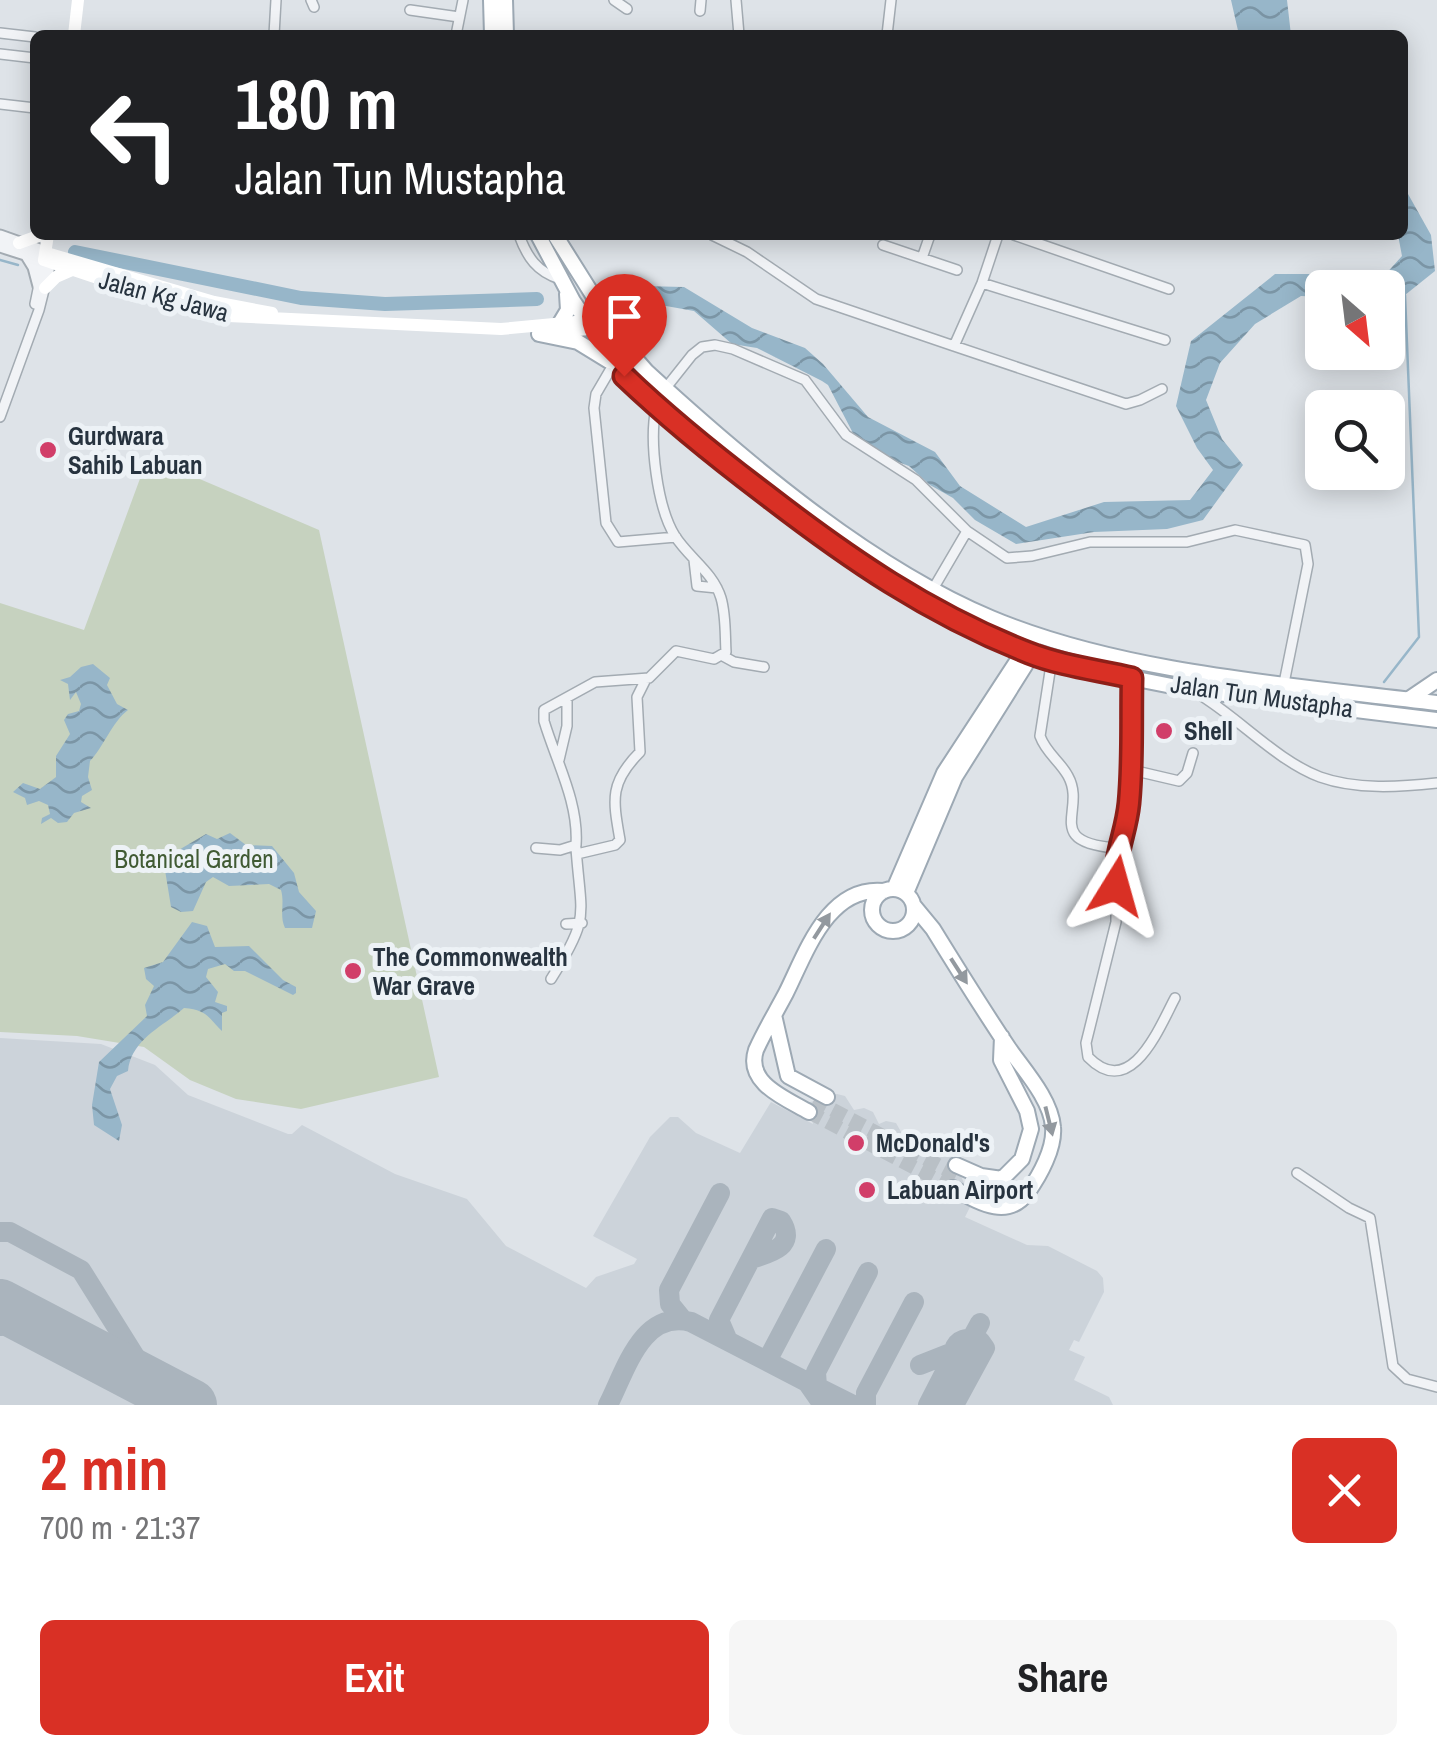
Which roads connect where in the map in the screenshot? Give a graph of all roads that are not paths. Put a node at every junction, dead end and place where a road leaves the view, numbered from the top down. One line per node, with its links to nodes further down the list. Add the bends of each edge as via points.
1 (78, 0): 12 (main road)
2 (276, 0): 13 (street)
3 (463, 0): 11 (street)
4 (491, 0): 15 (main road)
5 (506, 0): 16 (main road)
6 (614, 0): 9 (street)
7 (736, 0): 17 (street)
8 (891, 0): 18 (street)
9 (627, 8)
10 (410, 10): 11 (street)
11 (459, 17): 14 (street)
12 (76, 30)
13 (274, 30)
14 (457, 30)
15 (492, 30)
16 (506, 30)
17 (739, 30)
18 (888, 30)
19 (0, 33): 20 (street)
20 (30, 36)
21 (0, 54): 22 (street)
22 (30, 57)
23 (0, 104): 24 (street)
24 (30, 107)
25 (0, 236): 39 (street)
26 (39, 240): 39 (main road)
27 (50, 240): 40 (main road)
28 (54, 240): 42 (main road)
29 (521, 240): 45 (street, via 532,262)
30 (540, 240): 45 (main road, Jalan Tun Mustapha)
31 (557, 240): 48 (main road)
32 (557, 240): 54 (main road)
33 (722, 240): 53 (street, via 816,299)
34 (928, 240): 41 (street)
35 (996, 240): 44 (street)
36 (1048, 240): 47 (street)
37 (883, 245): 41 (street)
38 (0, 246): 39 (street)
39 (22, 248): 40 (street); 46 (street)
40 (48, 257): 42 (main road, Jalan Kg Jawa); 46 (street)
41 (922, 258): 43 (street)
42 (72, 265): 46 (main road); 50 (main road, Jalan Kg Jawa, via 278,317)
43 (957, 270)
44 (982, 282): 52 (street); 53 (street)
45 (563, 285): 48 (main road, Jalan Tun Mustapha); 49 (main road, via 568,310)
46 (42, 287): 59 (street)
47 (1169, 289)
48 (589, 323): 49 (main road, Jalan Kg Jawa); 51 (main road, Jalan Kg Jawa, via 563,334); 54 (main road); 55 (main road, Jalan Tun Mustapha)
49 (559, 326): 50 (main road, Jalan Kg Jawa)
50 (501, 330): 51 (main road, Jalan Kg Jawa)
51 (539, 334): 55 (main road, via 578,342)
52 (1165, 340)
53 (954, 346): 57 (street, via 1126,404)
54 (626, 348): 56 (main road)
55 (619, 370): 58 (main road, Jalan Tun Mustapha); 61 (street, via 595,400 606,524 618,542)
56 (665, 388): 60 (street, via 692,355 715,345 806,380 846,436 916,480); 64 (main road, via 821,514)
57 (1162, 389)
58 (656, 408): 61 (street, via 654,451); 65 (main road, Jalan Tun Mustapha, via 842,554)
59 (0, 417)
60 (968, 531): 64 (street); 77 (street, via 1008,558 1090,542 1187,542 1235,530 1305,545 1308,564)
61 (676, 536): 62 (street)
62 (694, 557): 63 (street); 63 (street, via 697,586)
63 (717, 588): 68 (street)
64 (933, 589): 66 (main road)
65 (952, 616): 67 (main road, Jalan Tun Mustapha); 75 (main road, via 1003,649)
66 (992, 619): 67 (main road); 69 (main road)
67 (1030, 650): 69 (main road); 72 (main road, Jalan Tun Mustapha); 75 (main road)
68 (723, 656): 71 (street); 74 (street, via 676,651)
69 (1126, 661): 77 (main road)
70 (1051, 665): 72 (main road); 75 (main road); 88 (street, via 1040,736 1070,781 1070,827 1078,838)
71 (764, 666)
72 (1076, 667): 73 (main road, Jalan Tun Mustapha)
73 (1132, 678): 78 (main road, Jalan Tun Mustapha); 85 (street)
74 (646, 679): 79 (street, via 594,682); 89 (street, via 637,697 640,752 623,770 614,798 620,840)
75 (1010, 680): 90 (main road)
76 (1437, 680): 80 (main road)
77 (1284, 683): 80 (main road)
78 (1192, 690): 82 (main road, Jalan Tun Mustapha); 86 (street, via 1323,778 1392,787)
79 (567, 699): 84 (street); 84 (street, via 542,712)
80 (1405, 699): 81 (main road)
81 (1437, 702)
82 (1437, 720)
83 (1193, 753): 85 (street, via 1179,781)
84 (558, 766): 89 (street, via 575,819)
85 (1132, 770): 88 (street, via 1124,835)
86 (1437, 783)
87 (536, 848): 89 (street)
88 (1116, 848): 94 (street, via 1116,922 1086,1042 1088,1057 1108,1069 1130,1067)
89 (576, 850): 91 (street)
90 (899, 895): 95 (main road, one-way to 90, via 831,912 857,894); 96 (main road, one-way to 96, via 932,928)
91 (582, 923): 92 (street); 93 (street)
92 (566, 924)
93 (551, 979)
94 (1175, 998)
95 (774, 1015): 95 (main road, via 754,1067 763,1083 817,1103 795,1091)
96 (1002, 1038): 96 (main road, one-way to 96, via 1050,1114 1054,1132 1028,1192 1009,1206 990,1206 957,1176 1002,1178 1022,1160 1031,1129 1001,1060)
97 (1297, 1173): 98 (street, via 1370,1218 1392,1366 1407,1379)
98 (1437, 1387)

